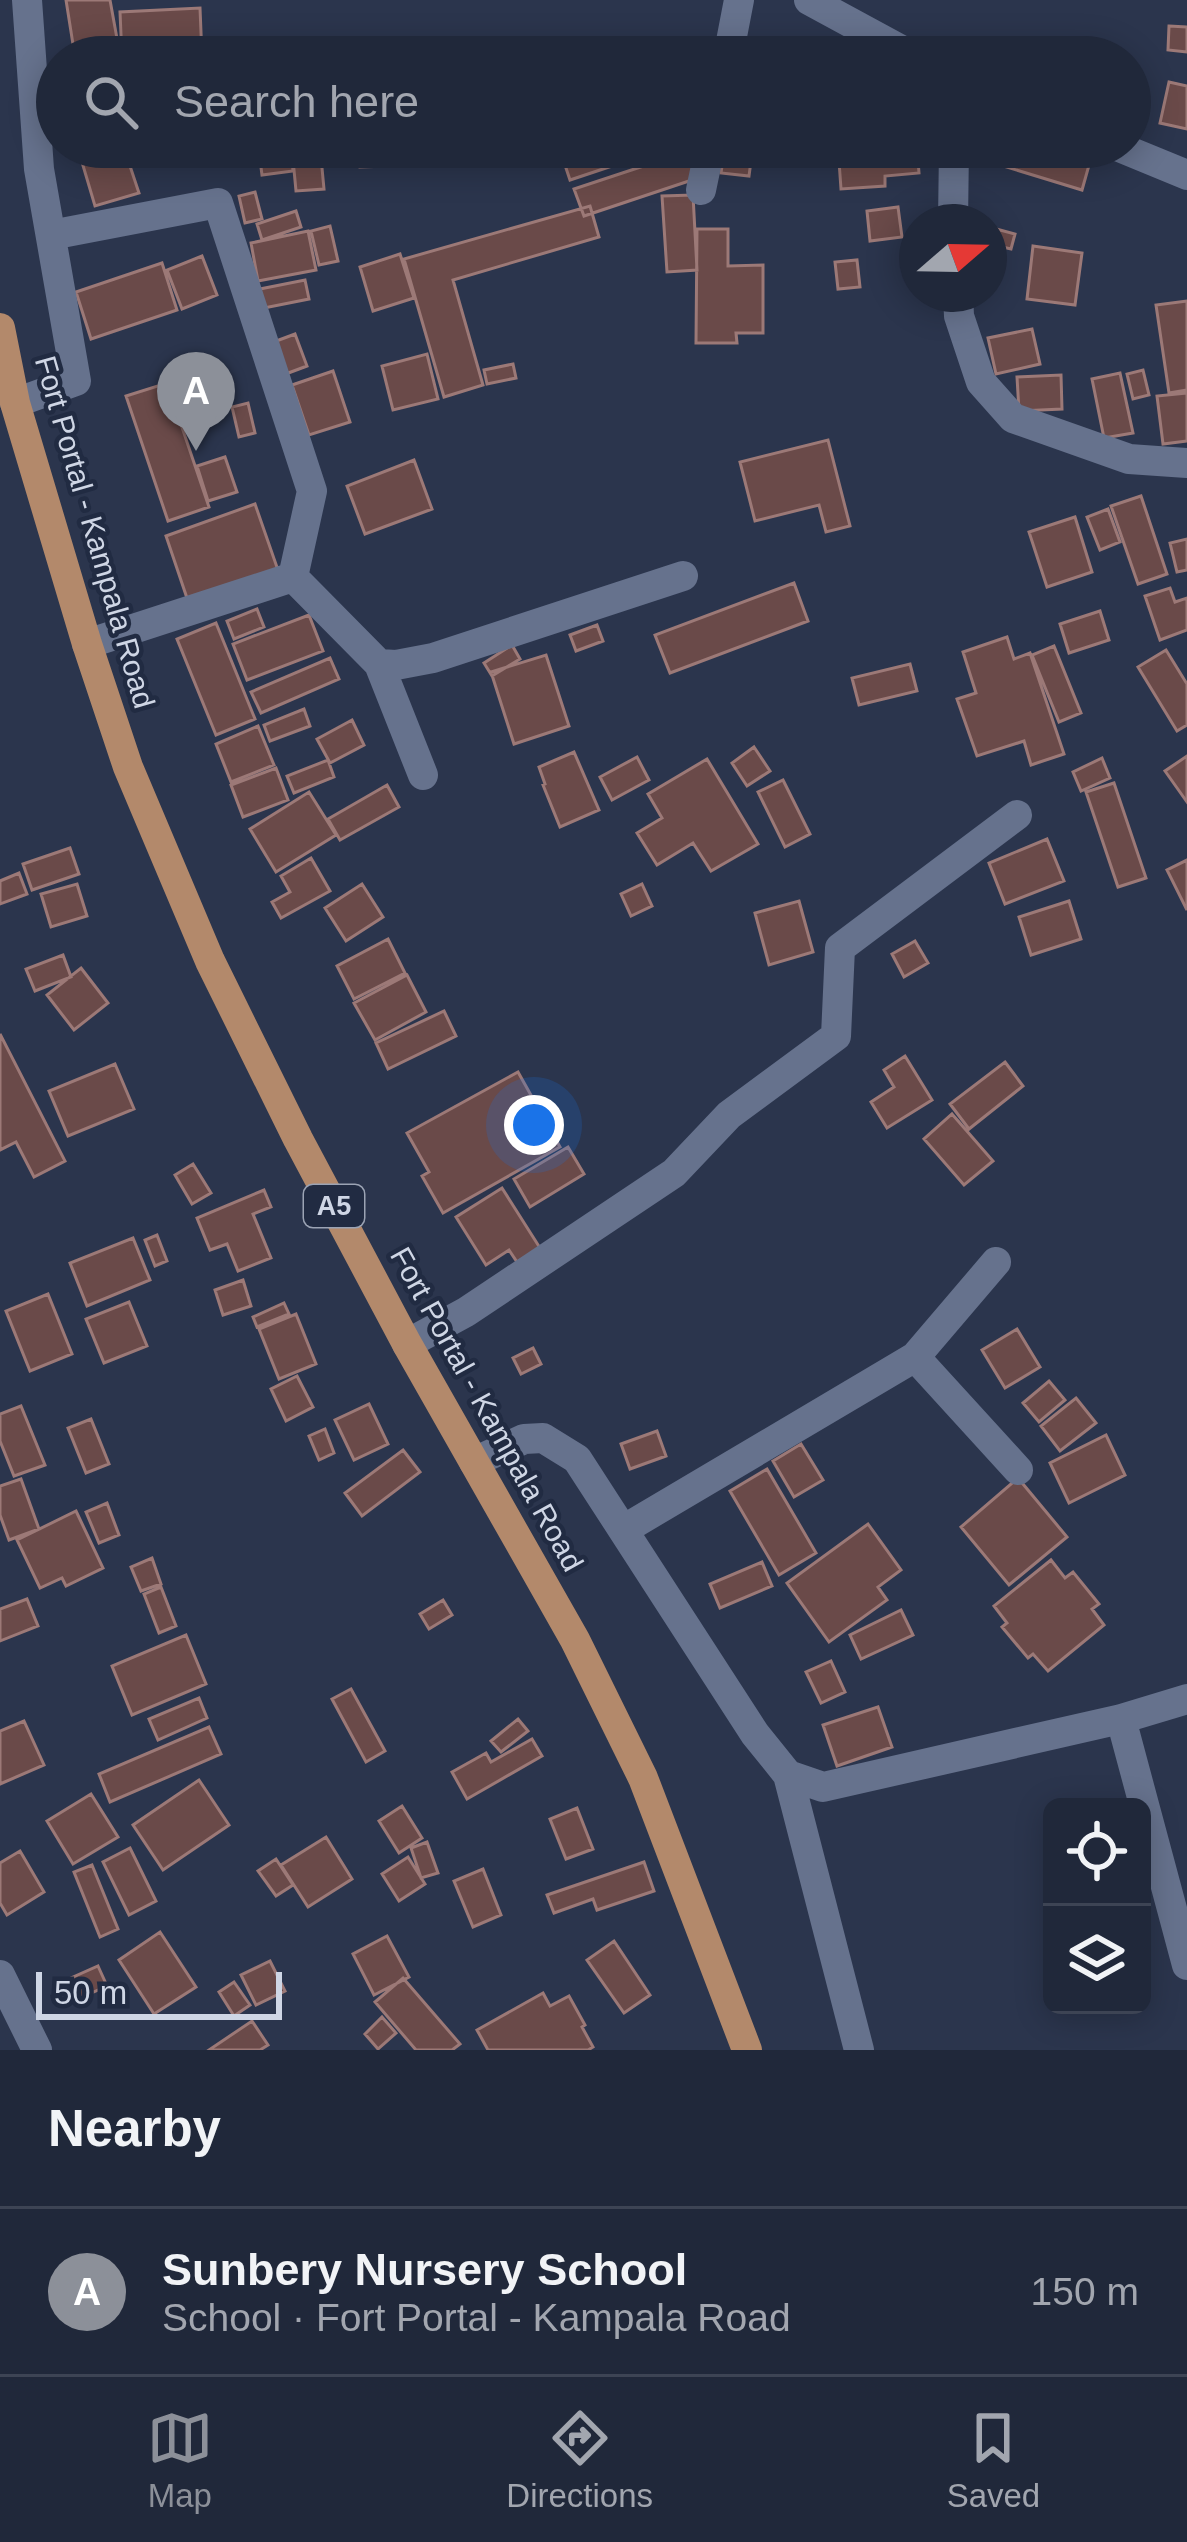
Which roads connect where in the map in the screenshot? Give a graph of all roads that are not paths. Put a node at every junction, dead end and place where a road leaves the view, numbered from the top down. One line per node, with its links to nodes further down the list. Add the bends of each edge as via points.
1 (27, 0): 6 (street)
2 (739, 0): 4 (street)
3 (809, 0): 5 (street)
4 (732, 36)
5 (875, 36)
6 (36, 127)
7 (1151, 160): 11 (street)
8 (39, 168): 14 (street)
9 (706, 168): 12 (street)
10 (954, 168): 13 (street)
11 (1187, 175)
12 (701, 190)
13 (953, 204)
14 (51, 235): 17 (street, via 76,381); 20 (street, via 218,203 312,491)
15 (959, 312): 18 (street, via 981,382 1013,418 1129,459)
16 (0, 328): 17 (main road, Fort Portal - Kampala Road / A5)
17 (15, 403): 21 (main road, Fort Portal - Kampala Road / A5)
18 (1187, 463)
19 (682, 576): 22 (street, via 433,658)
20 (293, 577): 21 (street); 22 (street)
21 (87, 644): 26 (main road, Fort Portal - Kampala Road / A5, via 128,767 210,961)
22 (379, 664): 23 (street)
23 (423, 775)
24 (1017, 815): 26 (street, via 840,948 836,1036 729,1115 674,1173)
25 (996, 1262): 27 (street)
26 (407, 1344): 28 (main road, Fort Portal - Kampala Road / A5)
27 (915, 1357): 29 (street); 30 (street)
28 (474, 1462): 30 (street, via 543,1438 578,1459); 37 (main road, Fort Portal - Kampala Road / A5, via 643,1778)
29 (1018, 1470)
30 (623, 1530): 33 (street)
31 (1187, 1699): 32 (street)
32 (1121, 1718): 33 (street, via 823,1786); 34 (street)
33 (788, 1774): 38 (street)
34 (1187, 1965)
35 (0, 1976): 36 (street)
36 (37, 2050)
37 (747, 2050)
38 (859, 2050)

